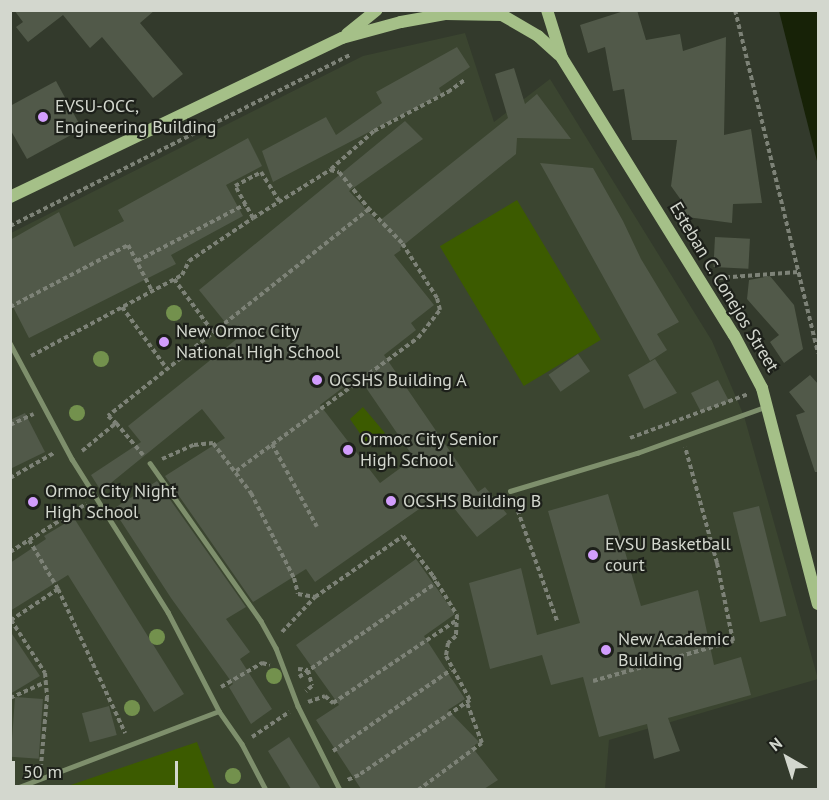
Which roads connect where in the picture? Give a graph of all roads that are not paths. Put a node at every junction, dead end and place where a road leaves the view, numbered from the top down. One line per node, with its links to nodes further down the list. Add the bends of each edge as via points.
1 (377, 10): 5 (main road)
2 (547, 10): 6 (main road, Esteban C. Conejos Street)
3 (474, 12): 4 (main road); 5 (main road, via 401,22)
4 (499, 13): 6 (main road, via 538,36)
5 (342, 38): 7 (main road)
6 (562, 58): 9 (main road, Esteban C. Conejos Street, via 734,335 762,388)
7 (10, 197)
8 (10, 343): 13 (lane, via 72,459 168,612)
9 (767, 406): 11 (lane, via 683,438); 12 (main road, Esteban C. Conejos Street)
10 (150, 463): 14 (lane, via 261,621)
11 (510, 491)
12 (819, 604)
13 (219, 711): 15 (lane); 16 (lane)
14 (339, 787)
15 (11, 789)
16 (266, 789)

